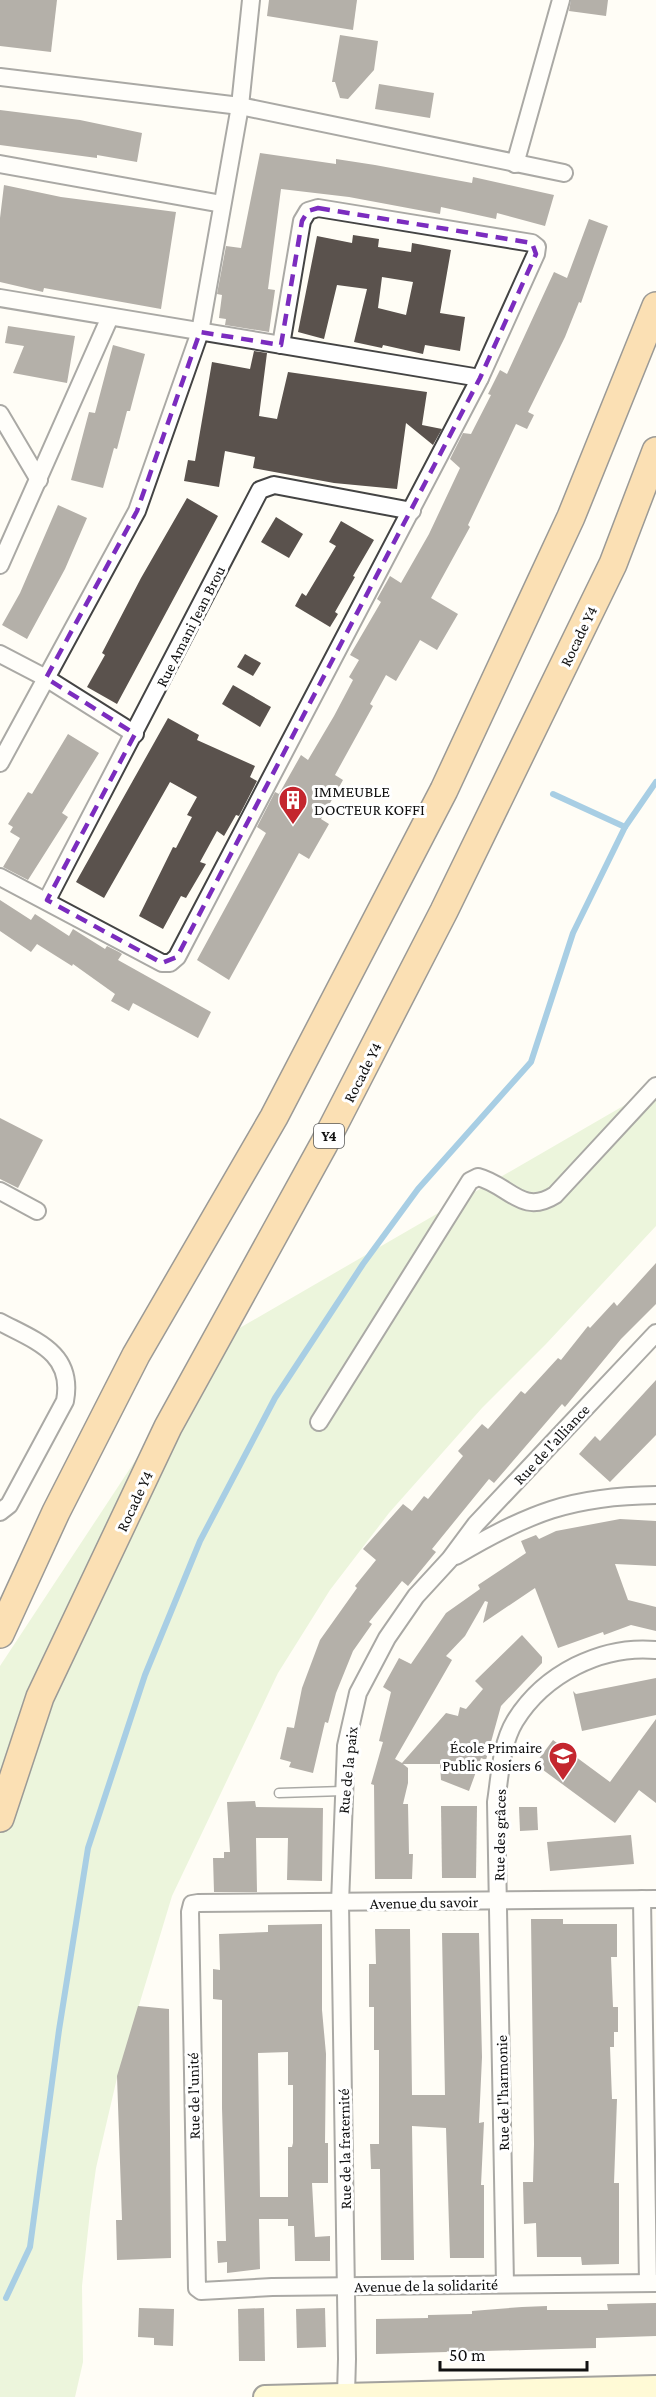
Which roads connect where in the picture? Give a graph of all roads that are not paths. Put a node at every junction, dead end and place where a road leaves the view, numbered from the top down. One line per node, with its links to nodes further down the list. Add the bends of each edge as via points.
1 (251, 0): 4 (street)
2 (561, 0): 6 (street)
3 (0, 77): 4 (street)
4 (240, 106): 6 (street); 8 (street)
5 (0, 164): 8 (street)
6 (515, 164): 7 (street)
7 (564, 173)
8 (222, 204): 12 (street)
9 (0, 298): 11 (street)
10 (656, 306): 35 (highway, via 571,517 444,790 274,1117 136,1355 56,1512)
11 (110, 317): 12 (street); 17 (street)
12 (200, 332): 13 (street); 21 (street, via 137,511)
13 (281, 345): 14 (street); 14 (street, via 302,221 308,211 318,208 532,243 537,254)
14 (480, 378): 18 (street)
15 (0, 414): 17 (street)
16 (656, 451): 39 (highway, Rocade Y4 / Y4, via 613,564 444,911 324,1144 168,1427 40,1697)
17 (39, 480): 19 (street)
18 (412, 511): 22 (street, Rue Amani Jean Brou, via 274,484 260,490); 25 (street, via 177,957 162,963)
19 (0, 566)
20 (0, 654): 21 (street)
21 (46, 678): 22 (street); 23 (street)
22 (135, 734): 25 (street, Rue Amani Jean Brou)
23 (0, 763)
24 (0, 877): 25 (street)
25 (47, 900)
26 (656, 1086): 31 (street, via 555,1195 541,1204 526,1203 488,1179 478,1177 470,1181)
27 (0, 1191): 28 (street)
28 (37, 1211)
29 (0, 1322): 33 (street, via 45,1346 58,1359 67,1389 65,1401)
30 (656, 1333): 34 (street, Rue de l'alliance, via 476,1524)
31 (319, 1422)
32 (656, 1495): 34 (street, via 612,1495 563,1504 508,1525)
33 (2, 1514)
34 (450, 1559): 37 (street, Rue de la paix, via 398,1621 358,1693 346,1746)
35 (0, 1634)
36 (656, 1650): 41 (street, Rue des grâces, via 638,1648 604,1654 564,1672 539,1691 514,1722 502,1758 496,1802)
37 (343, 1791): 38 (lane); 42 (street, Rue de la paix)
38 (279, 1793)
39 (0, 1818)
40 (649, 1899): 41 (street, Avenue du savoir); 44 (street)
41 (498, 1901): 42 (street, Avenue du savoir); 45 (street, Rue de l'harmonie)
42 (340, 1903): 43 (street, Avenue du savoir); 46 (street, Rue de la fraternité)
43 (192, 1904): 47 (street, Rue de l'unité)
44 (652, 2283): 45 (street, Avenue de la solidarité)
45 (505, 2284): 46 (street, Avenue de la solidarité)
46 (346, 2286): 47 (street, Avenue de la solidarité, via 201,2291); 49 (street, Rue de la fraternité)
47 (197, 2288)
48 (656, 2387): 49 (main road)
49 (346, 2394): 50 (main road)
50 (265, 2397)

